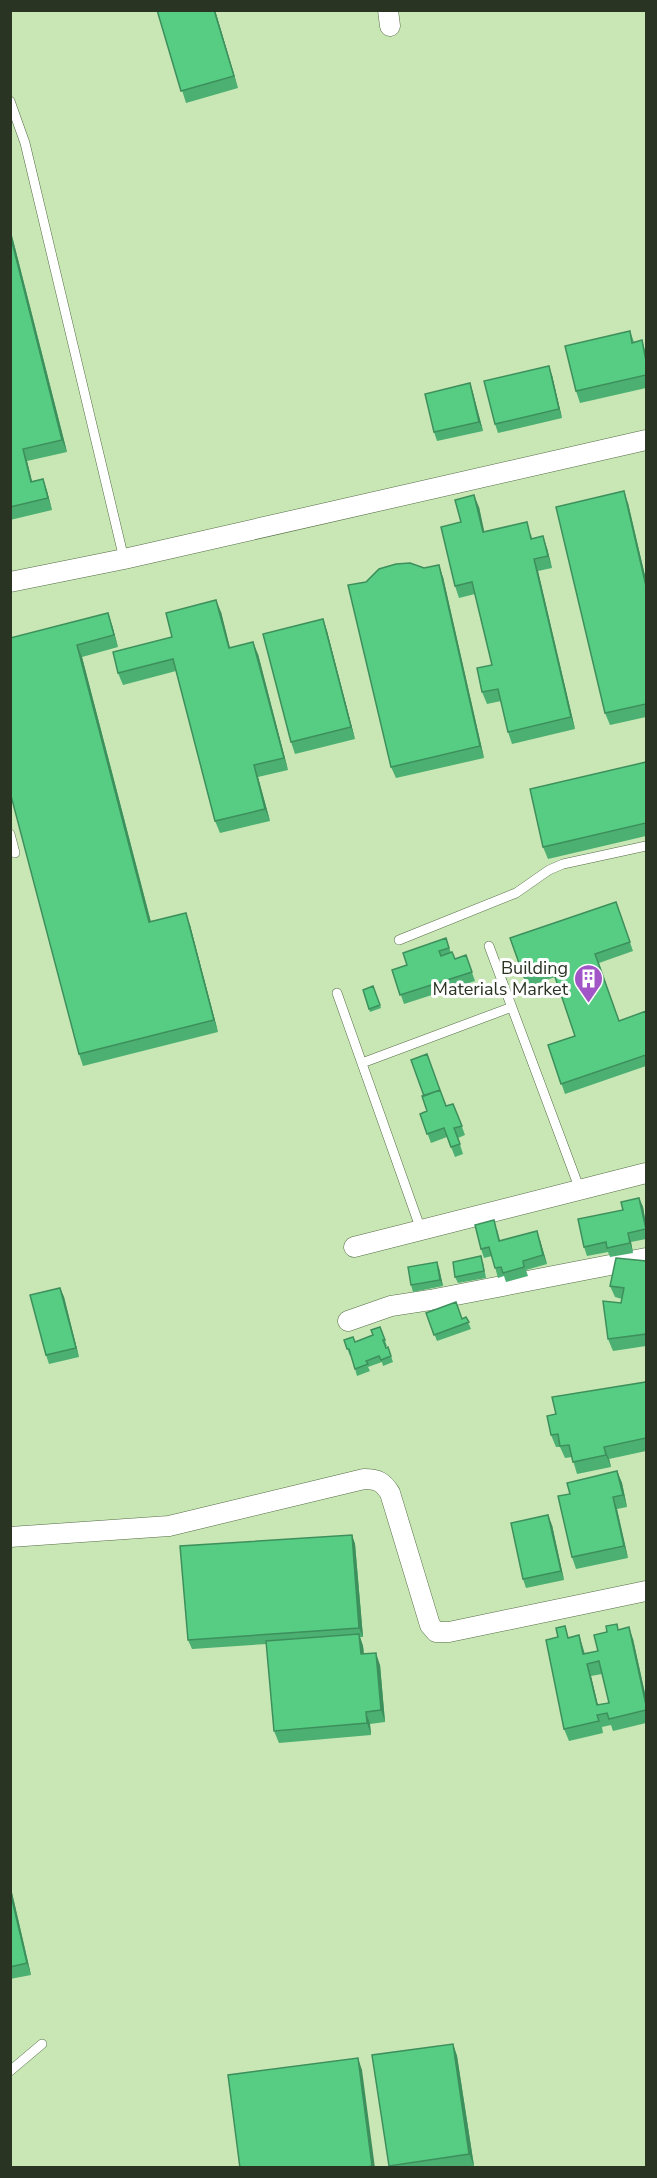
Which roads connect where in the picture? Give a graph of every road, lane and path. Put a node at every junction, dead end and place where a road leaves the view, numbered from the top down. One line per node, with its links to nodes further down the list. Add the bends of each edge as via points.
1 (10, 101): 3 (lane, via 25,143)
2 (646, 440): 3 (street)
3 (124, 559): 4 (street)
4 (10, 582)
5 (10, 834): 7 (lane)
6 (646, 846): 8 (lane, via 563,864 516,893)
7 (15, 853)
8 (399, 940)
9 (489, 946): 11 (lane)
10 (337, 993): 12 (lane)
11 (512, 1007): 12 (lane); 14 (lane)
12 (362, 1063): 15 (lane)
13 (646, 1173): 14 (street)
14 (580, 1190): 15 (street)
15 (421, 1230): 16 (street)
16 (354, 1247)
17 (646, 1258): 18 (street, via 391,1306)
18 (348, 1322)
19 (10, 1537): 20 (street, via 169,1526 376,1479 390,1493 430,1625 436,1632)
20 (646, 1591)
21 (42, 2044): 22 (lane)
22 (10, 2071)

